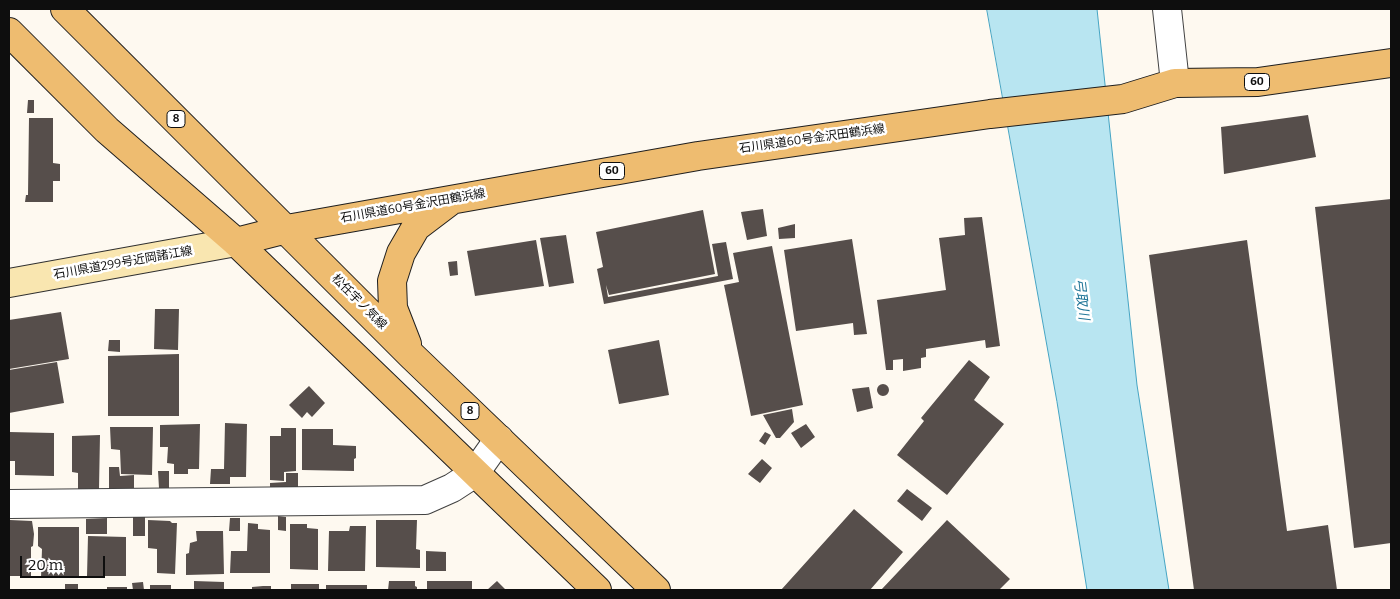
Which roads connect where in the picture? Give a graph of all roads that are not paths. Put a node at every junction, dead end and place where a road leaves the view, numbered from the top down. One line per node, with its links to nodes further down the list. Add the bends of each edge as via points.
1 (65, 9): 7 (main road, 松任宇ノ気線 / 8)
2 (1167, 9): 5 (street)
3 (9, 32): 8 (main road, via 107,130)
4 (1391, 63): 5 (main road, 石川県道60号金沢田鶴浜線 / 60, via 1258,82)
5 (1175, 84): 6 (main road, 石川県道60号金沢田鶴浜線 / 60, via 1123,99 990,114 698,156)
6 (452, 199): 7 (main road, 石川県道60号金沢田鶴浜線 / 60); 10 (main road, via 416,227 401,253 392,281 393,308)
7 (287, 228): 8 (main road, 石川県道60号金沢田鶴浜線 / 60); 10 (main road, 松任宇ノ気線 / 8)
8 (236, 242): 9 (main road, 石川県道299号近岡諸江線); 12 (main road)
9 (9, 283)
10 (411, 355): 11 (main road, 松任宇ノ気線 / 8)
11 (499, 439): 12 (street); 15 (main road, 松任宇ノ気線 / 8)
12 (476, 473): 13 (street, via 425,500); 14 (main road)
13 (9, 504)
14 (597, 590)
15 (654, 590)

